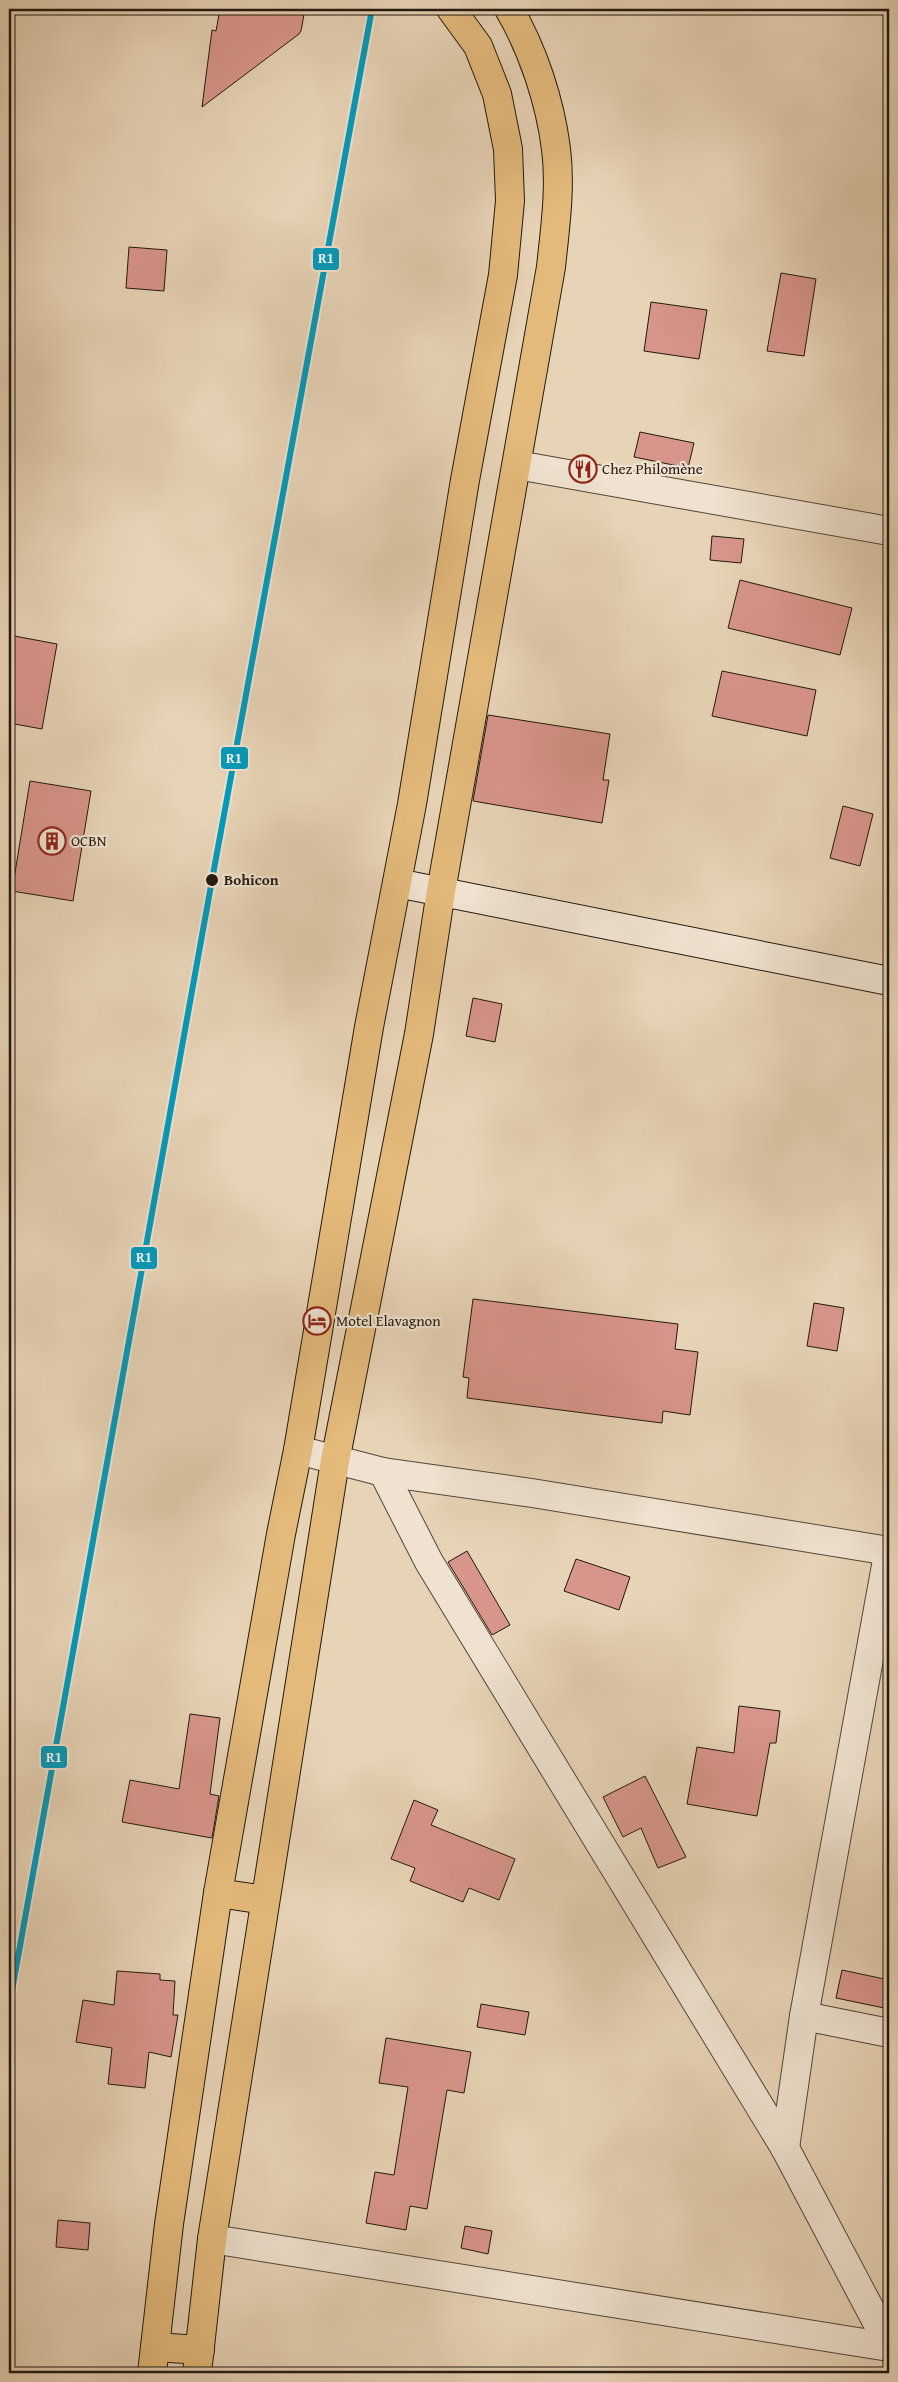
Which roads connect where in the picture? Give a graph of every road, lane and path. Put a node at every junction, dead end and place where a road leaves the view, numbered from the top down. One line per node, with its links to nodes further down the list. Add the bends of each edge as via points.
1 (452, 9): 5 (highway, via 478,46 497,94 508,149 510,201 503,275)
2 (509, 9): 3 (highway, via 520,27 542,87 556,149 557,204 551,267)
3 (517, 464): 4 (street); 6 (highway)
4 (889, 531)
5 (397, 883): 6 (street); 8 (highway, via 367,1037)
6 (441, 891): 7 (street); 9 (highway, via 419,1034)
7 (889, 980)
8 (298, 1450): 9 (street); 12 (highway)
9 (335, 1461): 10 (street); 13 (highway)
10 (383, 1472): 11 (street); 16 (street, via 429,1562)
11 (889, 1550): 14 (street)
12 (218, 1893): 13 (highway); 18 (highway, via 169,2224)
13 (265, 1900): 17 (highway)
14 (804, 2016): 15 (street); 16 (street)
15 (889, 2033)
16 (785, 2148): 19 (street)
17 (212, 2239): 19 (street); 20 (highway)
18 (155, 2346): 20 (highway); 21 (highway)
19 (889, 2346)
20 (199, 2362)
21 (152, 2373)

